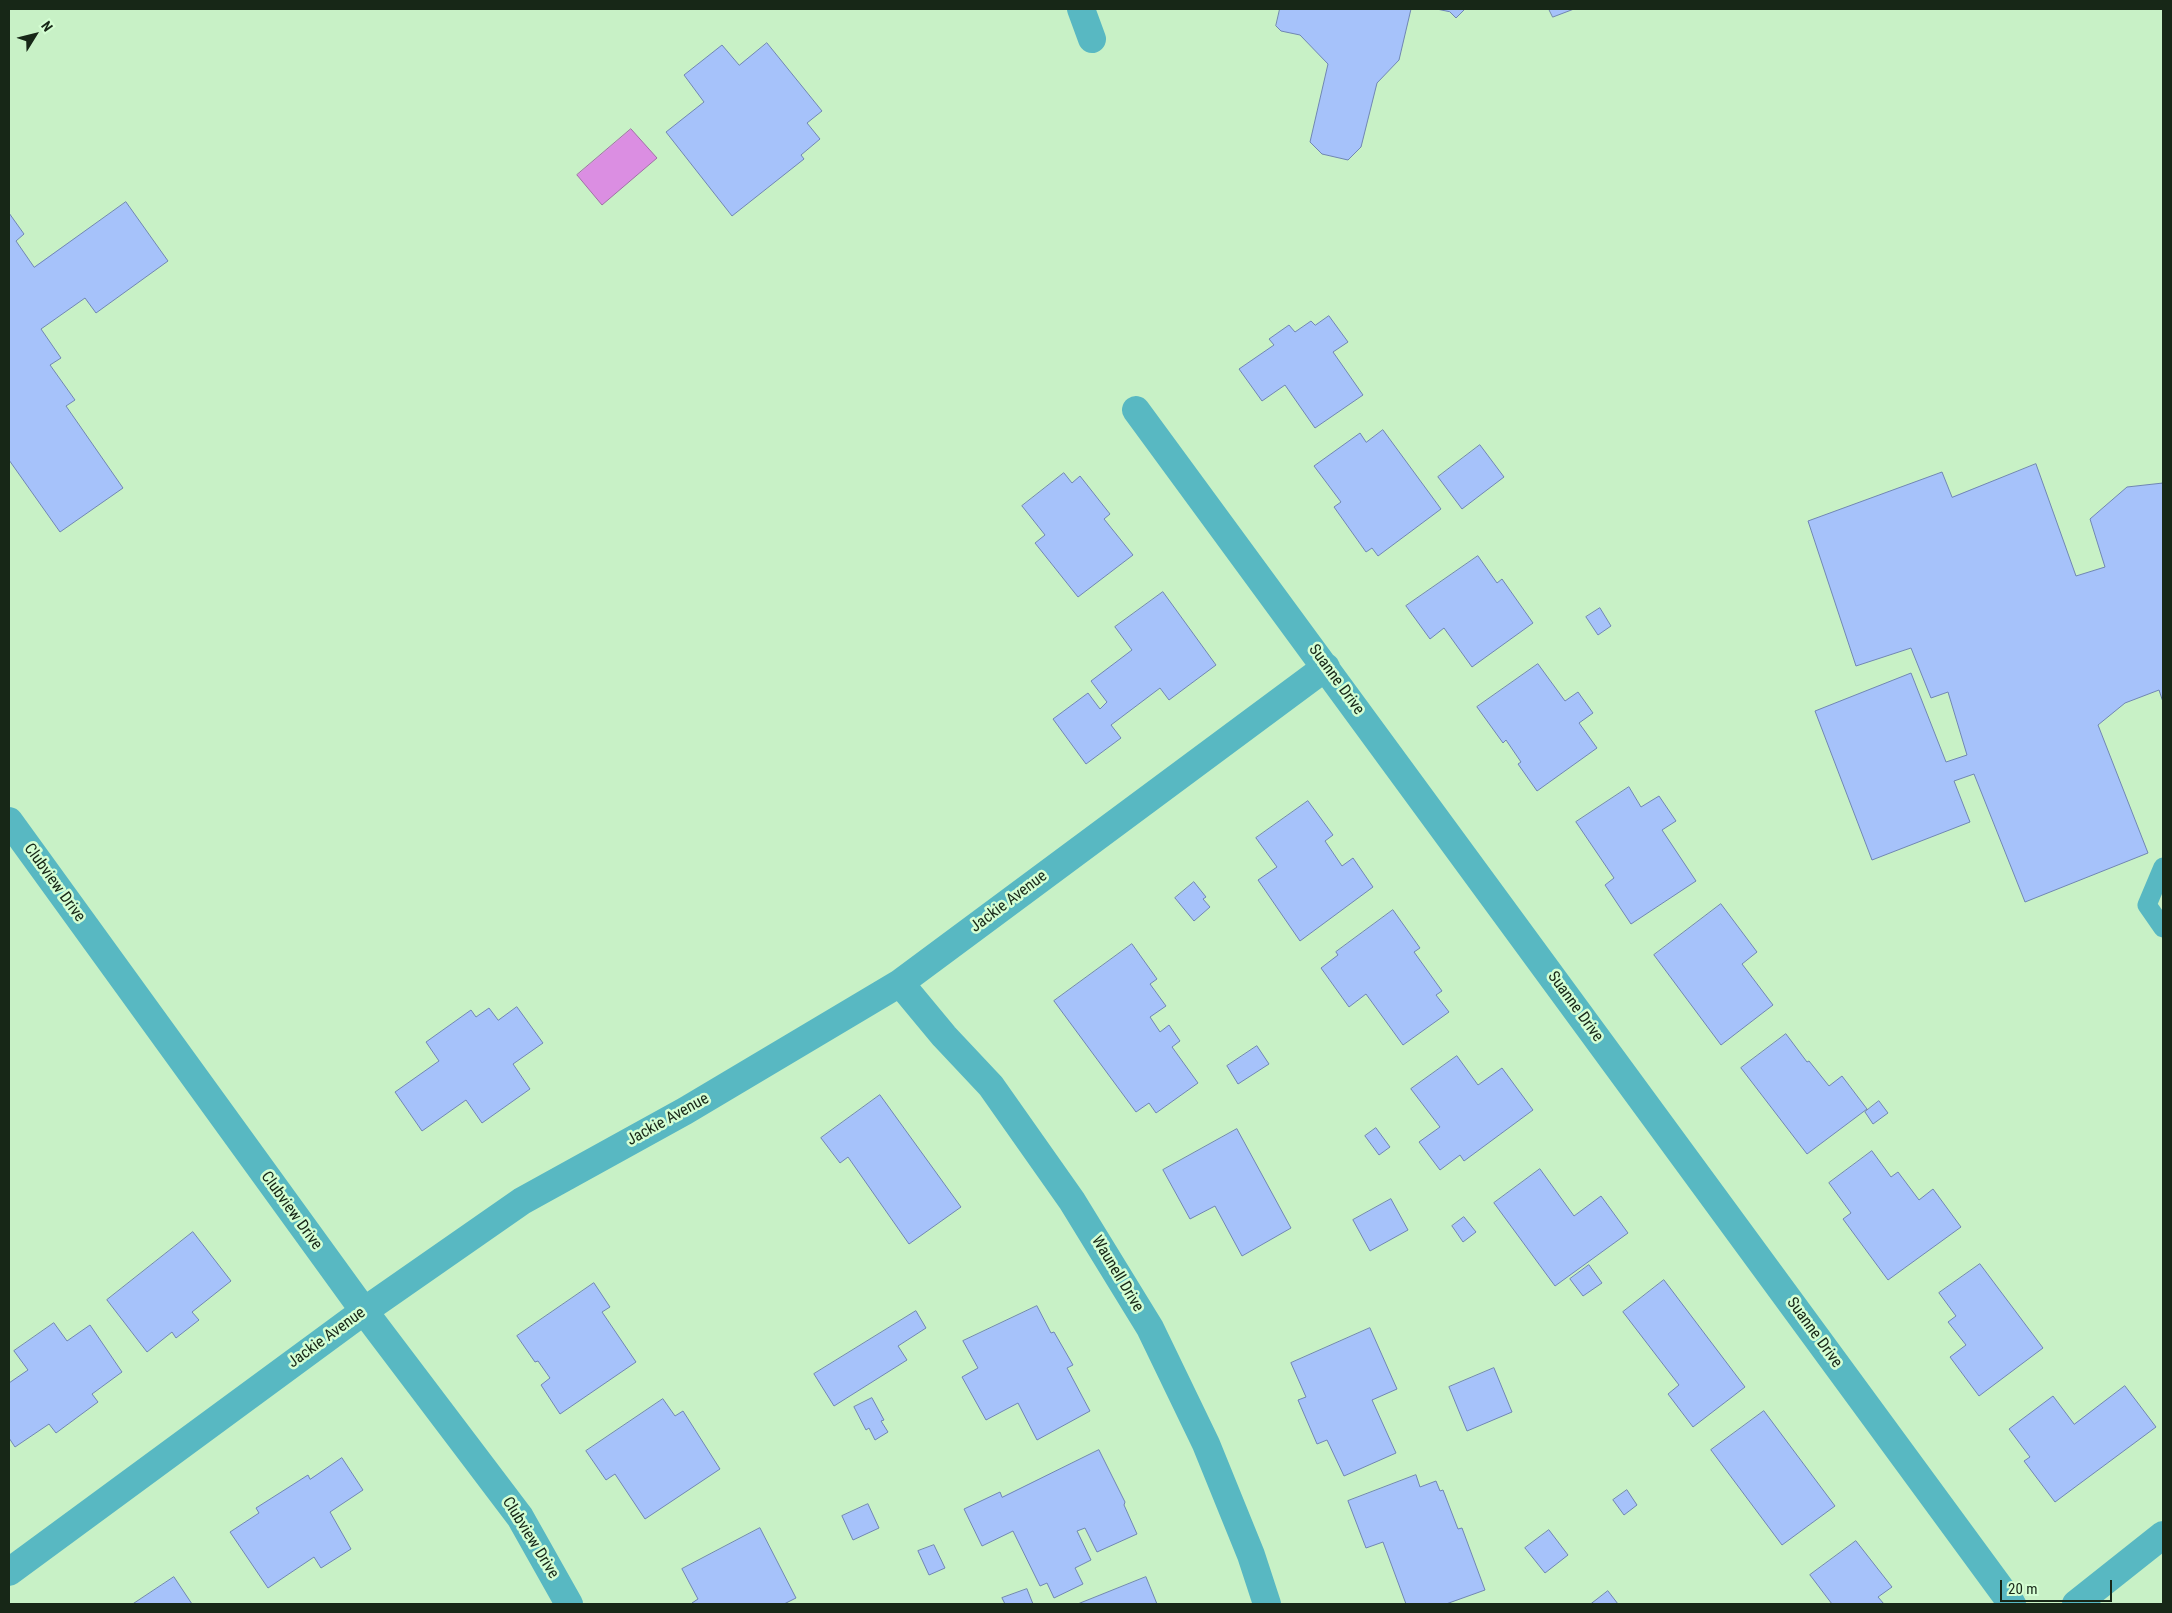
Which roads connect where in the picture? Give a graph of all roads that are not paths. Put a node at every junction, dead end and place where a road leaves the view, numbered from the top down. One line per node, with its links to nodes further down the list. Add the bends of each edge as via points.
1 (1081, 9): 2 (street)
2 (1092, 39)
3 (1136, 410): 4 (street, Suanne Drive)
4 (1326, 667): 8 (street, Jackie Avenue); 14 (street, Suanne Drive)
5 (9, 821): 9 (street, Clubview Drive)
6 (2163, 868): 7 (lane, via 2147,905)
7 (2163, 928)
8 (900, 983): 9 (street, Jackie Avenue, via 685,1111 522,1201); 13 (street, Waunell Drive, via 990,1086 1072,1201 1150,1328 1206,1444 1251,1555)
9 (364, 1311): 11 (street, Jackie Avenue); 12 (street, Clubview Drive, via 520,1517)
10 (2163, 1535): 15 (street)
11 (9, 1572)
12 (570, 1604)
13 (1267, 1604)
14 (2012, 1604)
15 (2076, 1604)

